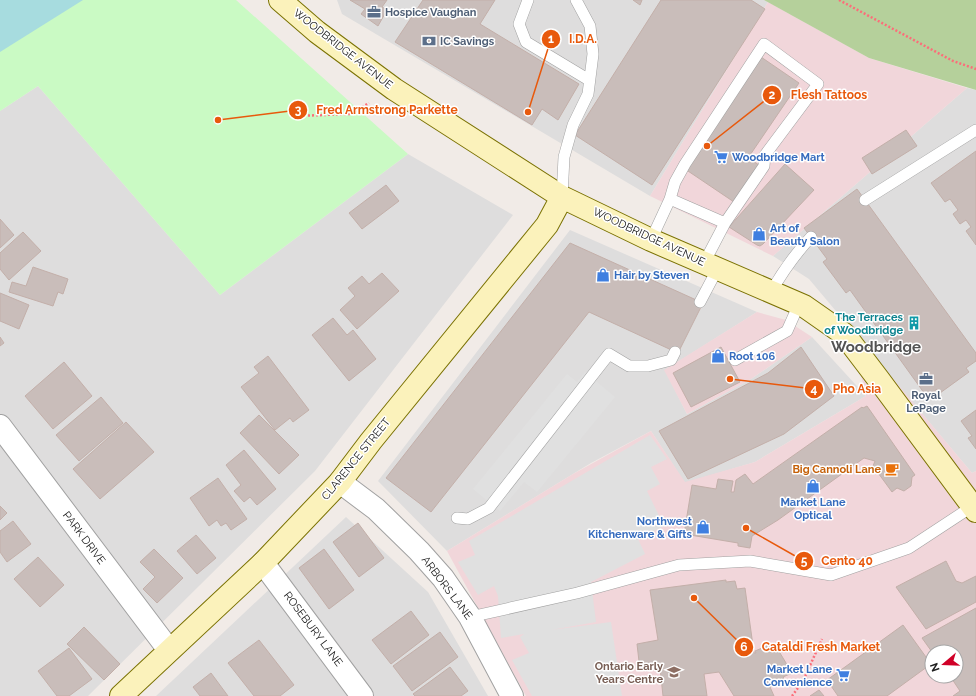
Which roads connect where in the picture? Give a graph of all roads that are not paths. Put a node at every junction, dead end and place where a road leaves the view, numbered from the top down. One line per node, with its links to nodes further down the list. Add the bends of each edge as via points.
1 (280, 0): 6 (street, WOODBRIDGE AVENUE, via 317,32 394,89)
2 (528, 0): 4 (lane, via 519,24 526,42)
3 (576, 0): 4 (lane, via 590,26 593,54)
4 (590, 80): 6 (lane, via 588,94 573,125 564,157)
5 (976, 130): 8 (lane)
6 (562, 197): 11 (street, WOODBRIDGE AVENUE); 19 (street, CLARENCE STREET, via 547,225)
7 (670, 199): 9 (lane); 9 (lane, via 675,182 685,164 764,44 818,84 765,155 764,166); 11 (lane)
8 (865, 200)
9 (725, 223): 12 (lane)
10 (811, 237): 13 (lane, via 796,252)
11 (651, 240): 12 (street, WOODBRIDGE AVENUE)
12 (711, 265): 13 (street, WOODBRIDGE AVENUE); 14 (lane)
13 (771, 292): 15 (street, WOODBRIDGE AVENUE)
14 (700, 302)
15 (799, 304): 17 (lane, via 787,331); 20 (street, WOODBRIDGE AVENUE, via 844,334)
16 (675, 352): 21 (lane, via 671,360 648,366 629,366 609,354 489,508 468,519)
17 (735, 360)
18 (0, 426): 24 (street, PARK DRIVE)
19 (340, 482): 22 (street, CLARENCE STREET); 23 (street, ARBORS LANE, via 376,509 419,551 443,578)
20 (975, 508): 23 (lane, via 909,548 831,575 750,560 679,565 577,593)
21 (457, 518)
22 (263, 563): 24 (street, CLARENCE STREET); 26 (street, ROSEBURY LANE)
23 (470, 617): 27 (street, ARBORS LANE)
24 (169, 650): 25 (street, CLARENCE STREET)
25 (121, 696)
26 (362, 696)
27 (512, 696)

